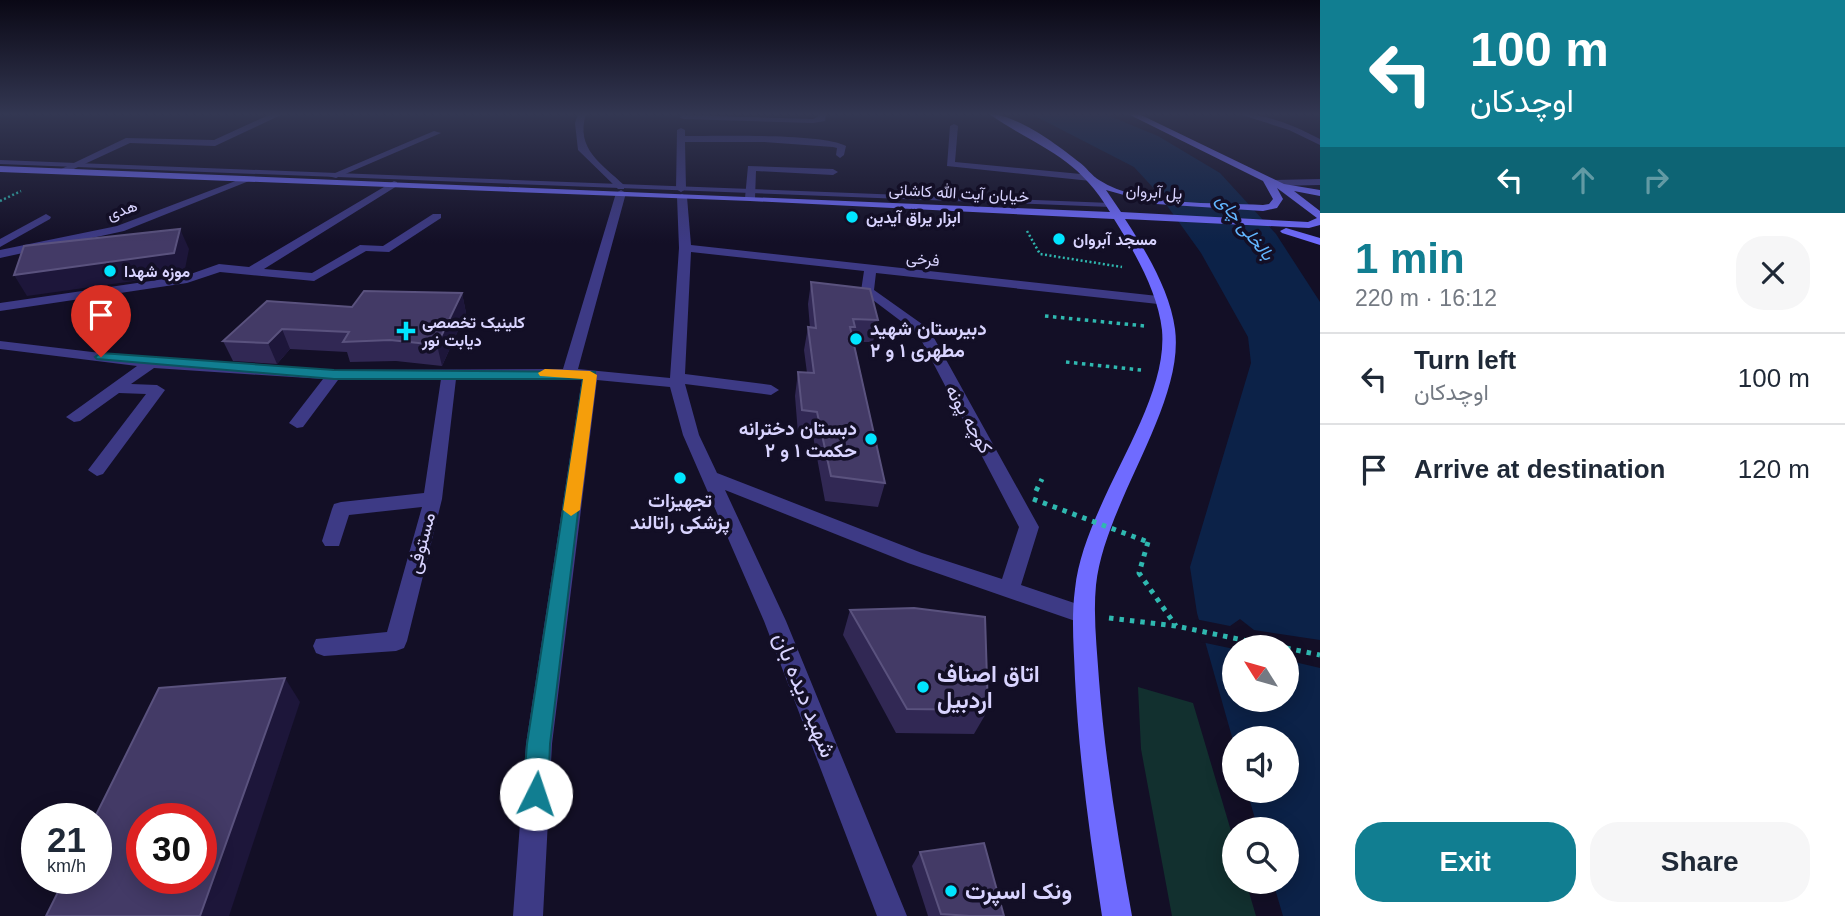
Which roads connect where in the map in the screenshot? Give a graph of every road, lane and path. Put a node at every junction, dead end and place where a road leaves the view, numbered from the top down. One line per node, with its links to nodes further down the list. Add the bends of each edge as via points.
1 (91, 157): 9 (street)
2 (380, 157): 13 (street)
3 (589, 157): 19 (street)
4 (680, 157): 20 (street, شهید دیده بان)
5 (951, 157): 15 (street, via 950,164)
6 (1064, 157): 15 (main road)
7 (1219, 157): 17 (main road)
8 (0, 162): 9 (lane)
9 (74, 165): 11 (street); 13 (lane)
10 (0, 169): 11 (main road, خیابان آیت الله کاشانی)
11 (60, 172): 14 (main road, خیابان آیت الله کاشانی)
12 (833, 172): 22 (street, via 751,168)
13 (333, 176): 19 (lane)
14 (249, 179): 18 (main road, خیابان آیت الله کاشانی); 34 (street, هدی, via 120,229)
15 (1092, 179): 23 (main road, via 1146,202); 24 (main road)
16 (1320, 182): 17 (street)
17 (1273, 183): 21 (main road); 23 (main road, via 1278,198 1273,206); 27 (main road)
18 (394, 184): 19 (main road, خیابان آیت الله کاشانی); 38 (street)
19 (621, 190): 20 (main road, خیابان آیت الله کاشانی); 49 (street)
20 (681, 193): 22 (main road, خیابان آیت الله کاشانی); 33 (street, شهید دیده بان)
21 (1320, 193)
22 (750, 195): 24 (main road, خیابان آیت الله کاشانی)
23 (1256, 210): 24 (main road, پل آبروان); 27 (main road, پل آبروان)
24 (1115, 211): 28 (main road, پل آبروان); 30 (main road)
25 (437, 216): 38 (street, via 385,250 364,247 314,277)
26 (46, 217): 32 (street)
27 (1320, 218): 29 (main road, via 1309,225)
28 (1170, 221): 29 (main road); 30 (main road)
29 (1277, 227): 31 (main road)
30 (1139, 234): 37 (main road)
31 (1320, 242)
32 (0, 244)
33 (685, 248): 36 (street, فرخی); 50 (street, شهید دیده بان)
34 (0, 254)
35 (1040, 254): 37 (path)
36 (871, 269): 39 (street, فرخی); 60 (street, کوچه پونه, via 867,291 924,332 1029,527)
37 (1148, 270): 39 (main road)
38 (251, 271): 40 (street, via 219,268 187,279)
39 (1158, 300): 42 (main road)
40 (0, 307)
41 (1045, 316): 42 (path)
42 (1168, 328): 46 (main road)
43 (0, 345): 45 (street)
44 (1066, 362): 46 (path)
45 (151, 363): 47 (street); 51 (street)
46 (1165, 372): 61 (main road, via 1102,521 1087,574)
47 (334, 374): 48 (street); 54 (street)
48 (449, 374): 49 (street); 57 (street, مستوفی)
49 (579, 374): 50 (street); 67 (street, via 539,744)
50 (677, 380): 52 (street); 56 (street, شهید دیده بان, via 691,435)
51 (115, 388): 53 (street); 55 (street, via 157,390)
52 (771, 390)
53 (74, 417)
54 (297, 423)
55 (97, 470)
56 (710, 477): 60 (street); 68 (street, شهید دیده بان, via 775,621)
57 (433, 499): 59 (street, via 341,509); 64 (street, مستوفی, via 396,641)
58 (1033, 499): 62 (path, bridge, via 1148,542 1139,573)
59 (332, 541)
60 (1009, 592): 61 (street)
61 (1084, 615): 62 (path); 69 (main road, via 1100,807)
62 (1176, 626): 63 (path)
63 (1222, 635)
64 (324, 646)
65 (1299, 651): 66 (path)
66 (1320, 655)
67 (528, 916)
68 (892, 916)
69 (1117, 916)

